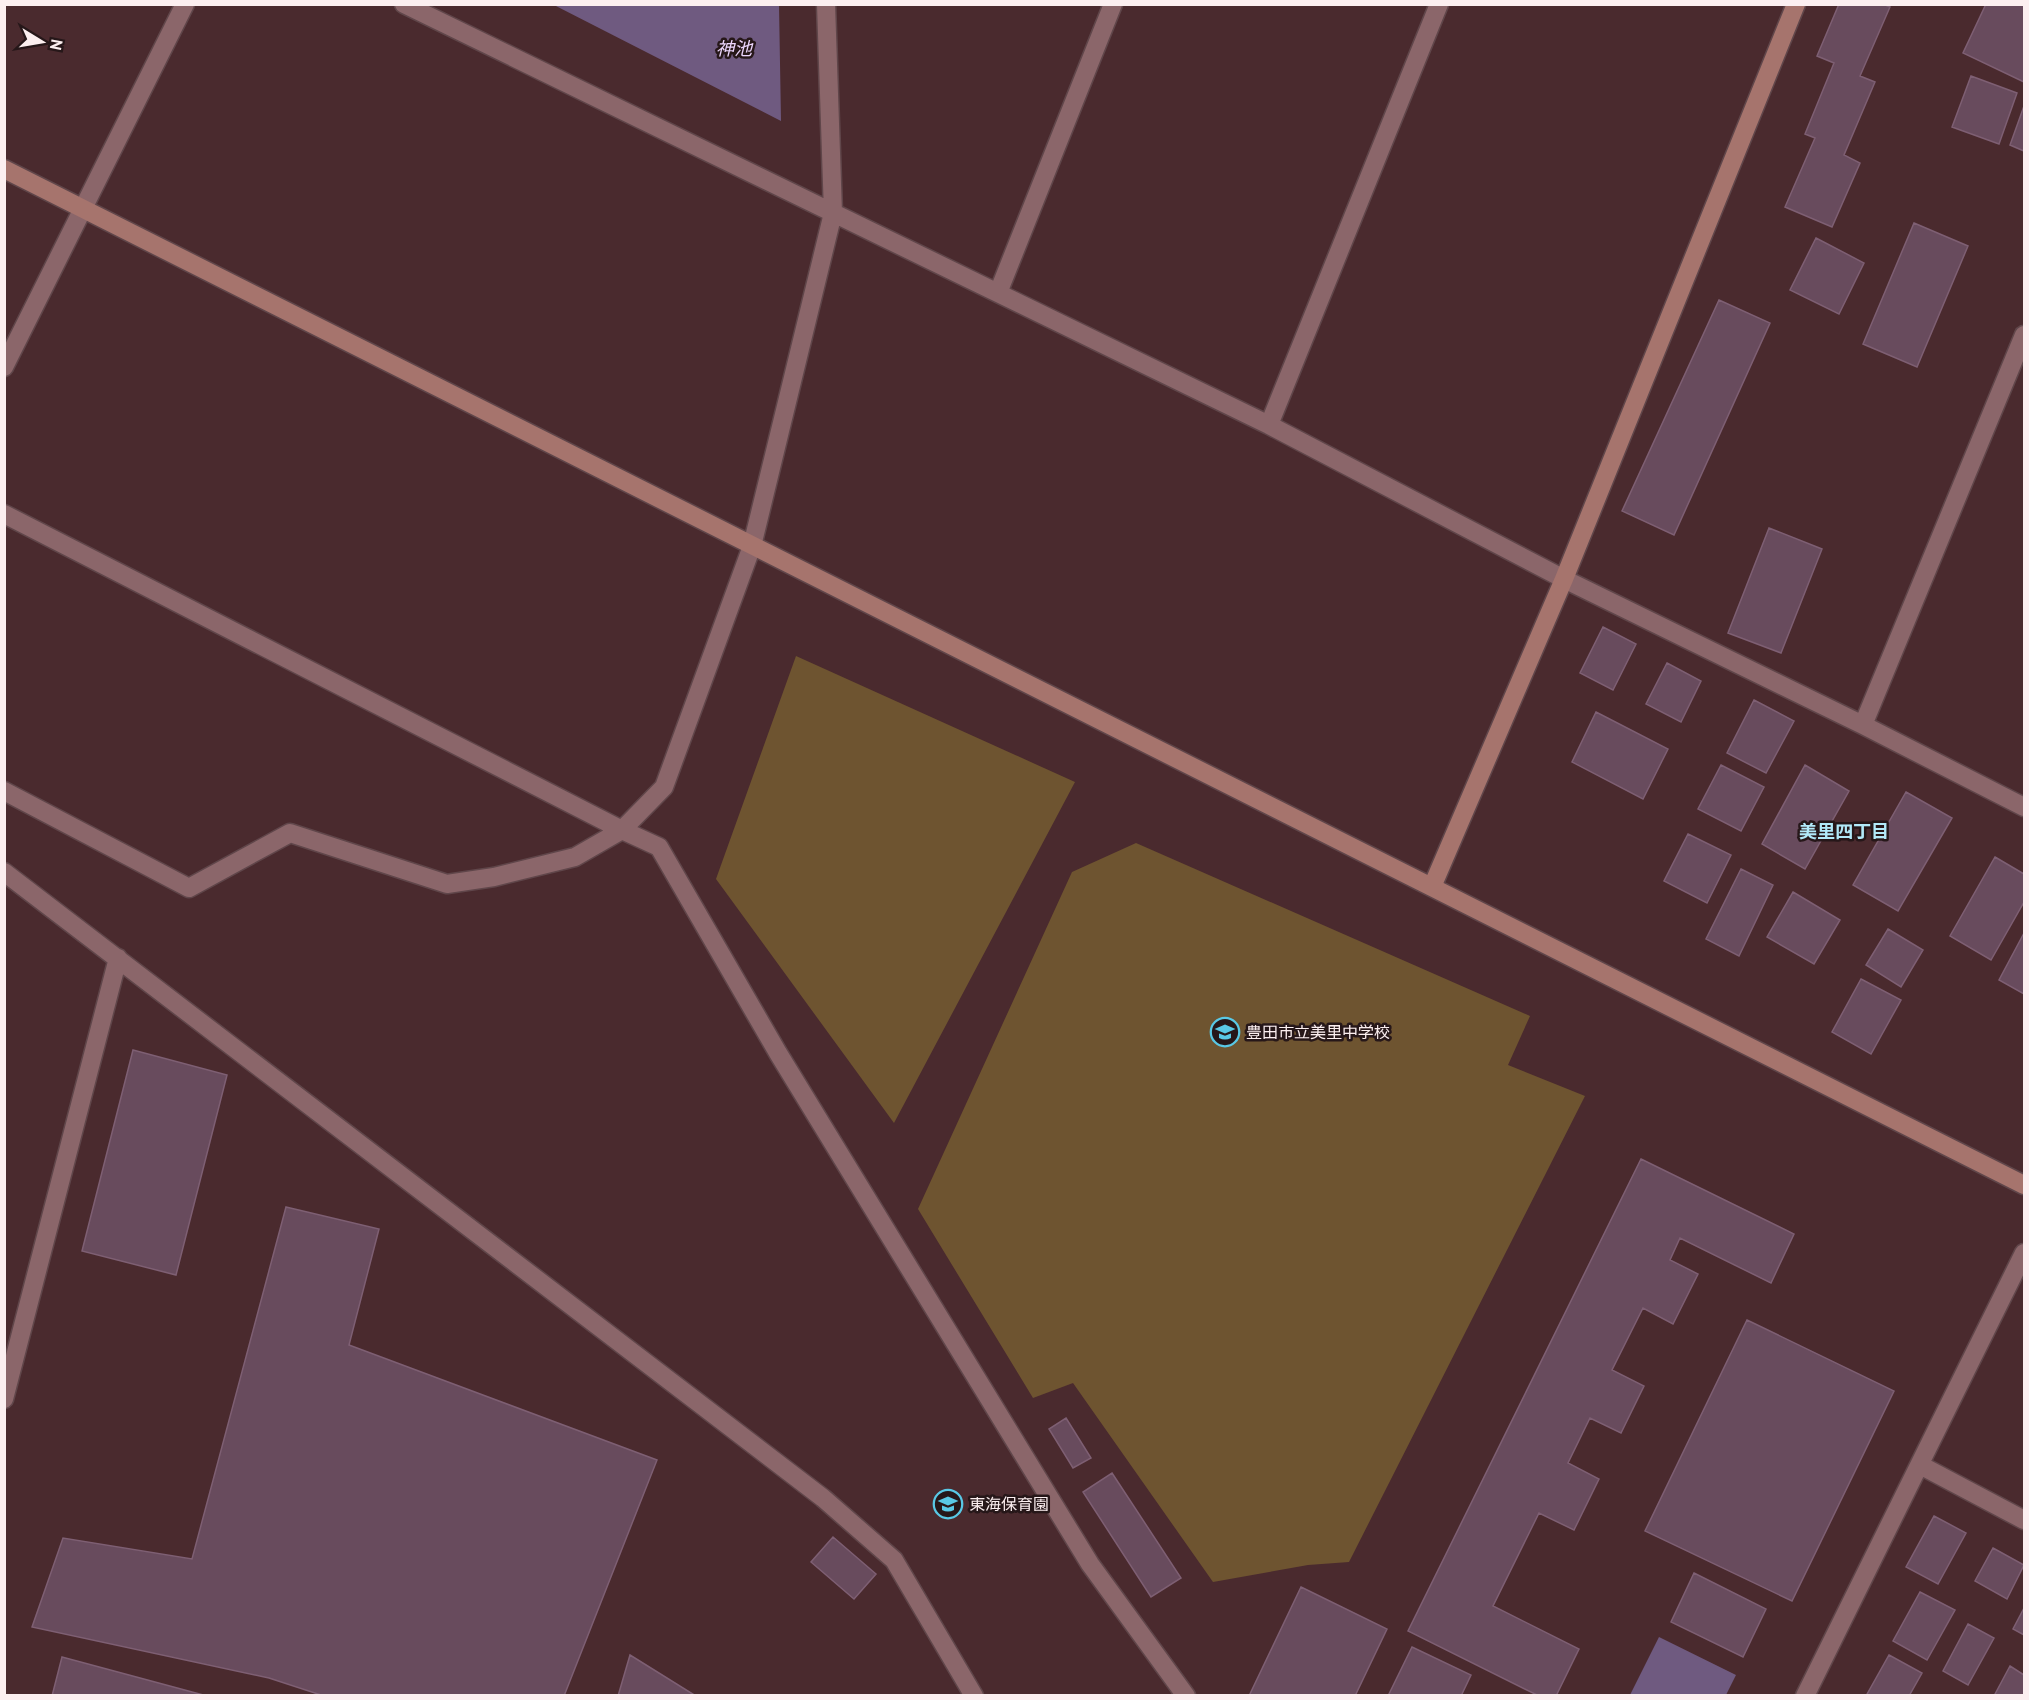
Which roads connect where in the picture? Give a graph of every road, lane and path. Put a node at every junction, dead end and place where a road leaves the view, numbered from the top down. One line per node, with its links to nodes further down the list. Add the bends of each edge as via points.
1 (185, 4): 8 (street)
2 (404, 4): 9 (street)
3 (826, 4): 9 (street)
4 (1113, 4): 10 (street)
5 (1439, 4): 13 (street)
6 (1796, 4): 16 (street)
7 (4, 169): 8 (street)
8 (83, 208): 12 (street); 15 (street)
9 (833, 213): 10 (street); 15 (street)
10 (998, 294): 13 (street)
11 (2025, 335): 17 (street)
12 (4, 367)
13 (1269, 425): 16 (street)
14 (4, 514): 20 (street)
15 (752, 546): 20 (street, via 664,787); 22 (street)
16 (1564, 579): 17 (street); 22 (street)
17 (1863, 725): 19 (street)
18 (4, 791): 20 (street, via 189,888 290,833 447,884 575,857)
19 (2025, 807)
20 (622, 830): 30 (street, via 659,847 777,1053 1090,1564)
21 (4, 872): 23 (street)
22 (1432, 887): 24 (street)
23 (118, 958): 26 (street); 29 (street, via 823,1498 894,1560)
24 (2025, 1185)
25 (2025, 1253): 27 (street)
26 (4, 1399)
27 (1920, 1465): 28 (street); 31 (street)
28 (2025, 1520)
29 (974, 1695)
30 (1186, 1695)
31 (1805, 1695)

